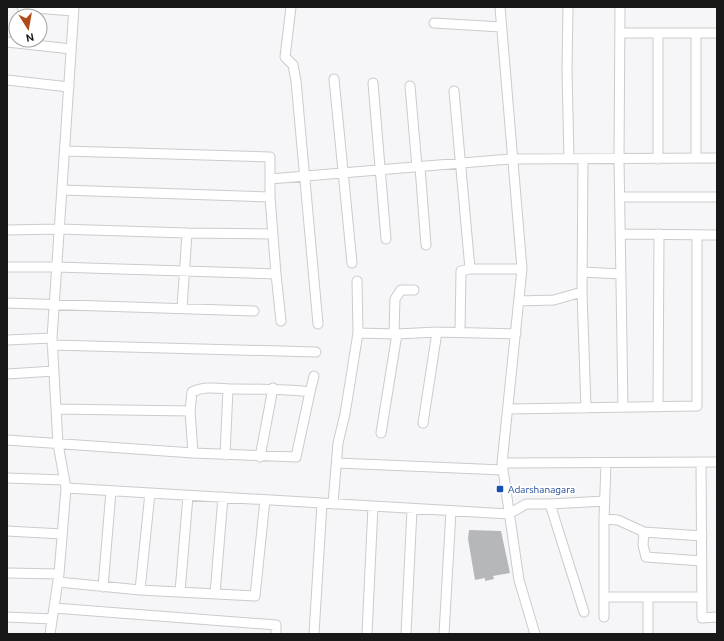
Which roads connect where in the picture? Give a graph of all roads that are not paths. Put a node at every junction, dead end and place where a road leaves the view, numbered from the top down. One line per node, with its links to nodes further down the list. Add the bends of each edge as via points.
1 (22, 7): 6 (street)
2 (291, 7): 33 (street, via 285,54 294,70)
3 (500, 7): 8 (street)
4 (568, 7): 26 (street)
5 (620, 7): 9 (street)
6 (73, 9): 14 (street)
7 (434, 23): 8 (street)
8 (501, 27): 25 (street)
9 (620, 33): 10 (street); 22 (street)
10 (658, 33): 11 (street); 28 (street)
11 (696, 33): 12 (street); 23 (street)
12 (717, 33)
13 (7, 42): 14 (street)
14 (71, 49): 19 (street)
15 (334, 79): 32 (street)
16 (7, 80): 19 (street)
17 (373, 83): 31 (street)
18 (410, 86): 30 (street)
19 (69, 87): 21 (street)
20 (454, 91): 29 (street)
21 (65, 151): 34 (street, via 270,157); 35 (street)
22 (620, 158): 27 (street); 28 (street); 37 (street)
23 (696, 158): 24 (street); 28 (street)
24 (717, 158)
25 (511, 159): 26 (street); 29 (street); 53 (street)
26 (569, 159): 27 (street)
27 (583, 159): 55 (street)
28 (658, 159)
29 (461, 163): 30 (street); 52 (street)
30 (419, 167): 31 (street); 48 (street)
31 (381, 171): 32 (street); 47 (street)
32 (343, 174): 33 (street); 49 (street)
33 (304, 177): 34 (street); 67 (street)
34 (270, 179): 36 (street)
35 (62, 190): 36 (street); 39 (street)
36 (270, 197): 42 (street)
37 (620, 197): 38 (street); 43 (street)
38 (717, 197)
39 (59, 229): 40 (street); 41 (street); 51 (street)
40 (7, 230)
41 (187, 233): 42 (street); 54 (street)
42 (273, 234): 56 (street)
43 (621, 234): 44 (street); 57 (street)
44 (659, 234): 45 (street); 83 (street)
45 (698, 235): 46 (street); 83 (street, via 697,406)
46 (717, 235)
47 (386, 239)
48 (426, 245)
49 (352, 263)
50 (7, 267): 51 (street)
51 (56, 267): 54 (street); 63 (street)
52 (470, 269): 53 (street); 69 (street, via 461,271 460,276)
53 (522, 269): 61 (street)
54 (185, 271): 56 (street); 64 (street)
55 (582, 272): 57 (street); 60 (street)
56 (276, 274): 66 (street)
57 (621, 274): 82 (street)
58 (357, 281): 70 (street)
59 (414, 290): 71 (street, via 402,290 397,294)
60 (582, 292): 61 (street, via 554,300); 84 (street)
61 (519, 301): 72 (street)
62 (7, 303): 63 (street)
63 (53, 303): 64 (street); 74 (street)
64 (182, 308): 65 (street)
65 (254, 311)
66 (281, 321)
67 (318, 324)
68 (437, 332): 69 (street); 71 (street); 88 (street)
69 (460, 332): 72 (street)
70 (358, 333): 71 (street); 97 (street, via 338,442)
71 (395, 334): 89 (street)
72 (516, 334): 86 (street)
73 (7, 340): 74 (street)
74 (52, 342): 75 (street); 76 (street)
75 (316, 352)
76 (54, 371): 77 (street); 85 (street)
77 (7, 374)
78 (314, 376): 81 (street)
79 (273, 388): 80 (street); 81 (street); 94 (street)
80 (228, 389): 87 (street, via 204,388 192,392); 93 (street)
81 (310, 392): 94 (street, via 296,457)
82 (623, 407): 83 (street); 84 (street)
83 (658, 407)
84 (586, 408): 86 (street)
85 (56, 409): 87 (street); 91 (street)
86 (508, 409): 99 (street)
87 (190, 412): 92 (street)
88 (423, 423)
89 (381, 434)
90 (7, 440): 91 (street)
91 (58, 444): 92 (street); 101 (street)
92 (193, 453): 93 (street)
93 (224, 454): 94 (street)
94 (260, 456)
95 (701, 462): 96 (street); 98 (street); 119 (street)
96 (717, 462)
97 (337, 463): 99 (street); 109 (street)
98 (606, 463): 99 (street); 107 (street)
99 (502, 467): 114 (street)
100 (7, 478): 101 (street)
101 (65, 484): 102 (street); 118 (street)
102 (111, 491): 103 (street); 123 (street)
103 (150, 493): 104 (street); 124 (street)
104 (188, 496): 105 (street); 125 (street)
105 (223, 497): 106 (street); 126 (street)
106 (266, 500): 108 (street); 126 (street, via 255,596)
107 (605, 501): 110 (street); 115 (street)
108 (322, 503): 109 (street); 138 (street)
109 (333, 504): 111 (street)
110 (550, 504): 114 (street, via 526,504); 131 (street)
111 (372, 506): 112 (street); 139 (street)
112 (412, 509): 113 (street); 140 (street)
113 (451, 511): 114 (street); 141 (street)
114 (509, 514): 142 (street, via 519,580)
115 (604, 519): 117 (street, via 618,520); 127 (street)
116 (7, 531): 118 (street)
117 (644, 532): 119 (street); 120 (street, via 643,545 646,557)
118 (62, 534): 122 (street)
119 (702, 536): 120 (street)
120 (702, 561): 128 (street)
121 (7, 573): 122 (street)
122 (59, 578): 123 (street); 130 (street)
123 (103, 587): 124 (street)
124 (140, 590): 125 (street)
125 (180, 592): 126 (street)
126 (216, 594)
127 (604, 597): 129 (street); 133 (street)
128 (702, 597): 129 (street); 134 (street, via 702,618)
129 (648, 598): 143 (street)
130 (54, 608): 135 (street); 137 (street, via 276,625)
131 (584, 612)
132 (7, 617): 135 (street)
133 (604, 617)
134 (717, 618)
135 (52, 619): 136 (street)
136 (50, 634)
137 (276, 634)
138 (314, 634)
139 (367, 634)
140 (406, 634)
141 (444, 634)
142 (535, 634)
143 (648, 634)

